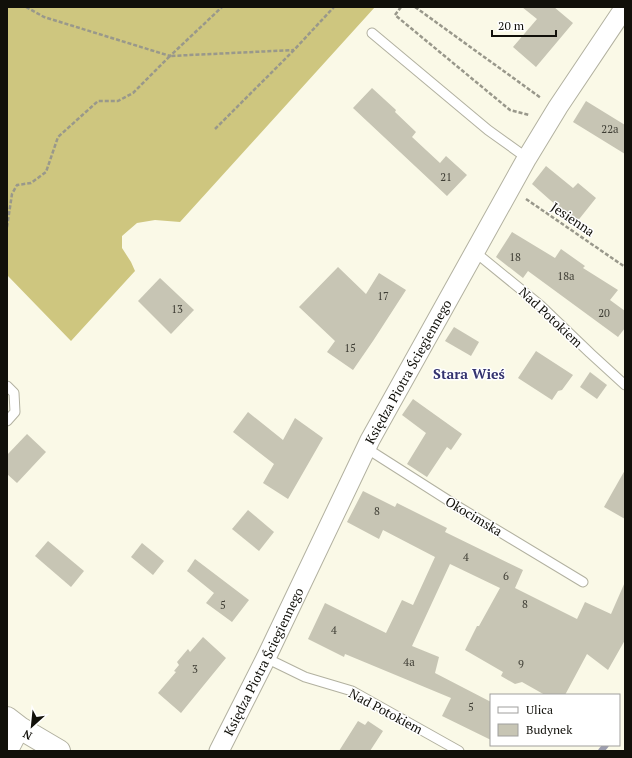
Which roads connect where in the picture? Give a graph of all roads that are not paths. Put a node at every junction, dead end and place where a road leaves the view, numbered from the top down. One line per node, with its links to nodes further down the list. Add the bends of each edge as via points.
1 (625, 7): 3 (street, Księdza Piotra Ściegiennego)
2 (372, 33): 3 (lane, via 488,130)
3 (527, 158): 4 (street, Księdza Piotra Ściegiennego)
4 (475, 252): 5 (lane, Nad Potokiem, via 540,305); 8 (street, Księdza Piotra Ściegiennego)
5 (625, 385)
6 (7, 386): 7 (lane, via 14,393 15,412)
7 (7, 421)
8 (366, 448): 9 (lane, Okocimska); 10 (street, Księdza Piotra Ściegiennego)
9 (583, 582)
10 (266, 658): 14 (street, Księdza Piotra Ściegiennego); 15 (lane, Nad Potokiem, via 305,677 352,691)
11 (14, 723): 12 (street); 13 (street)
12 (8, 751)
13 (59, 751)
14 (219, 751)
15 (459, 751)

